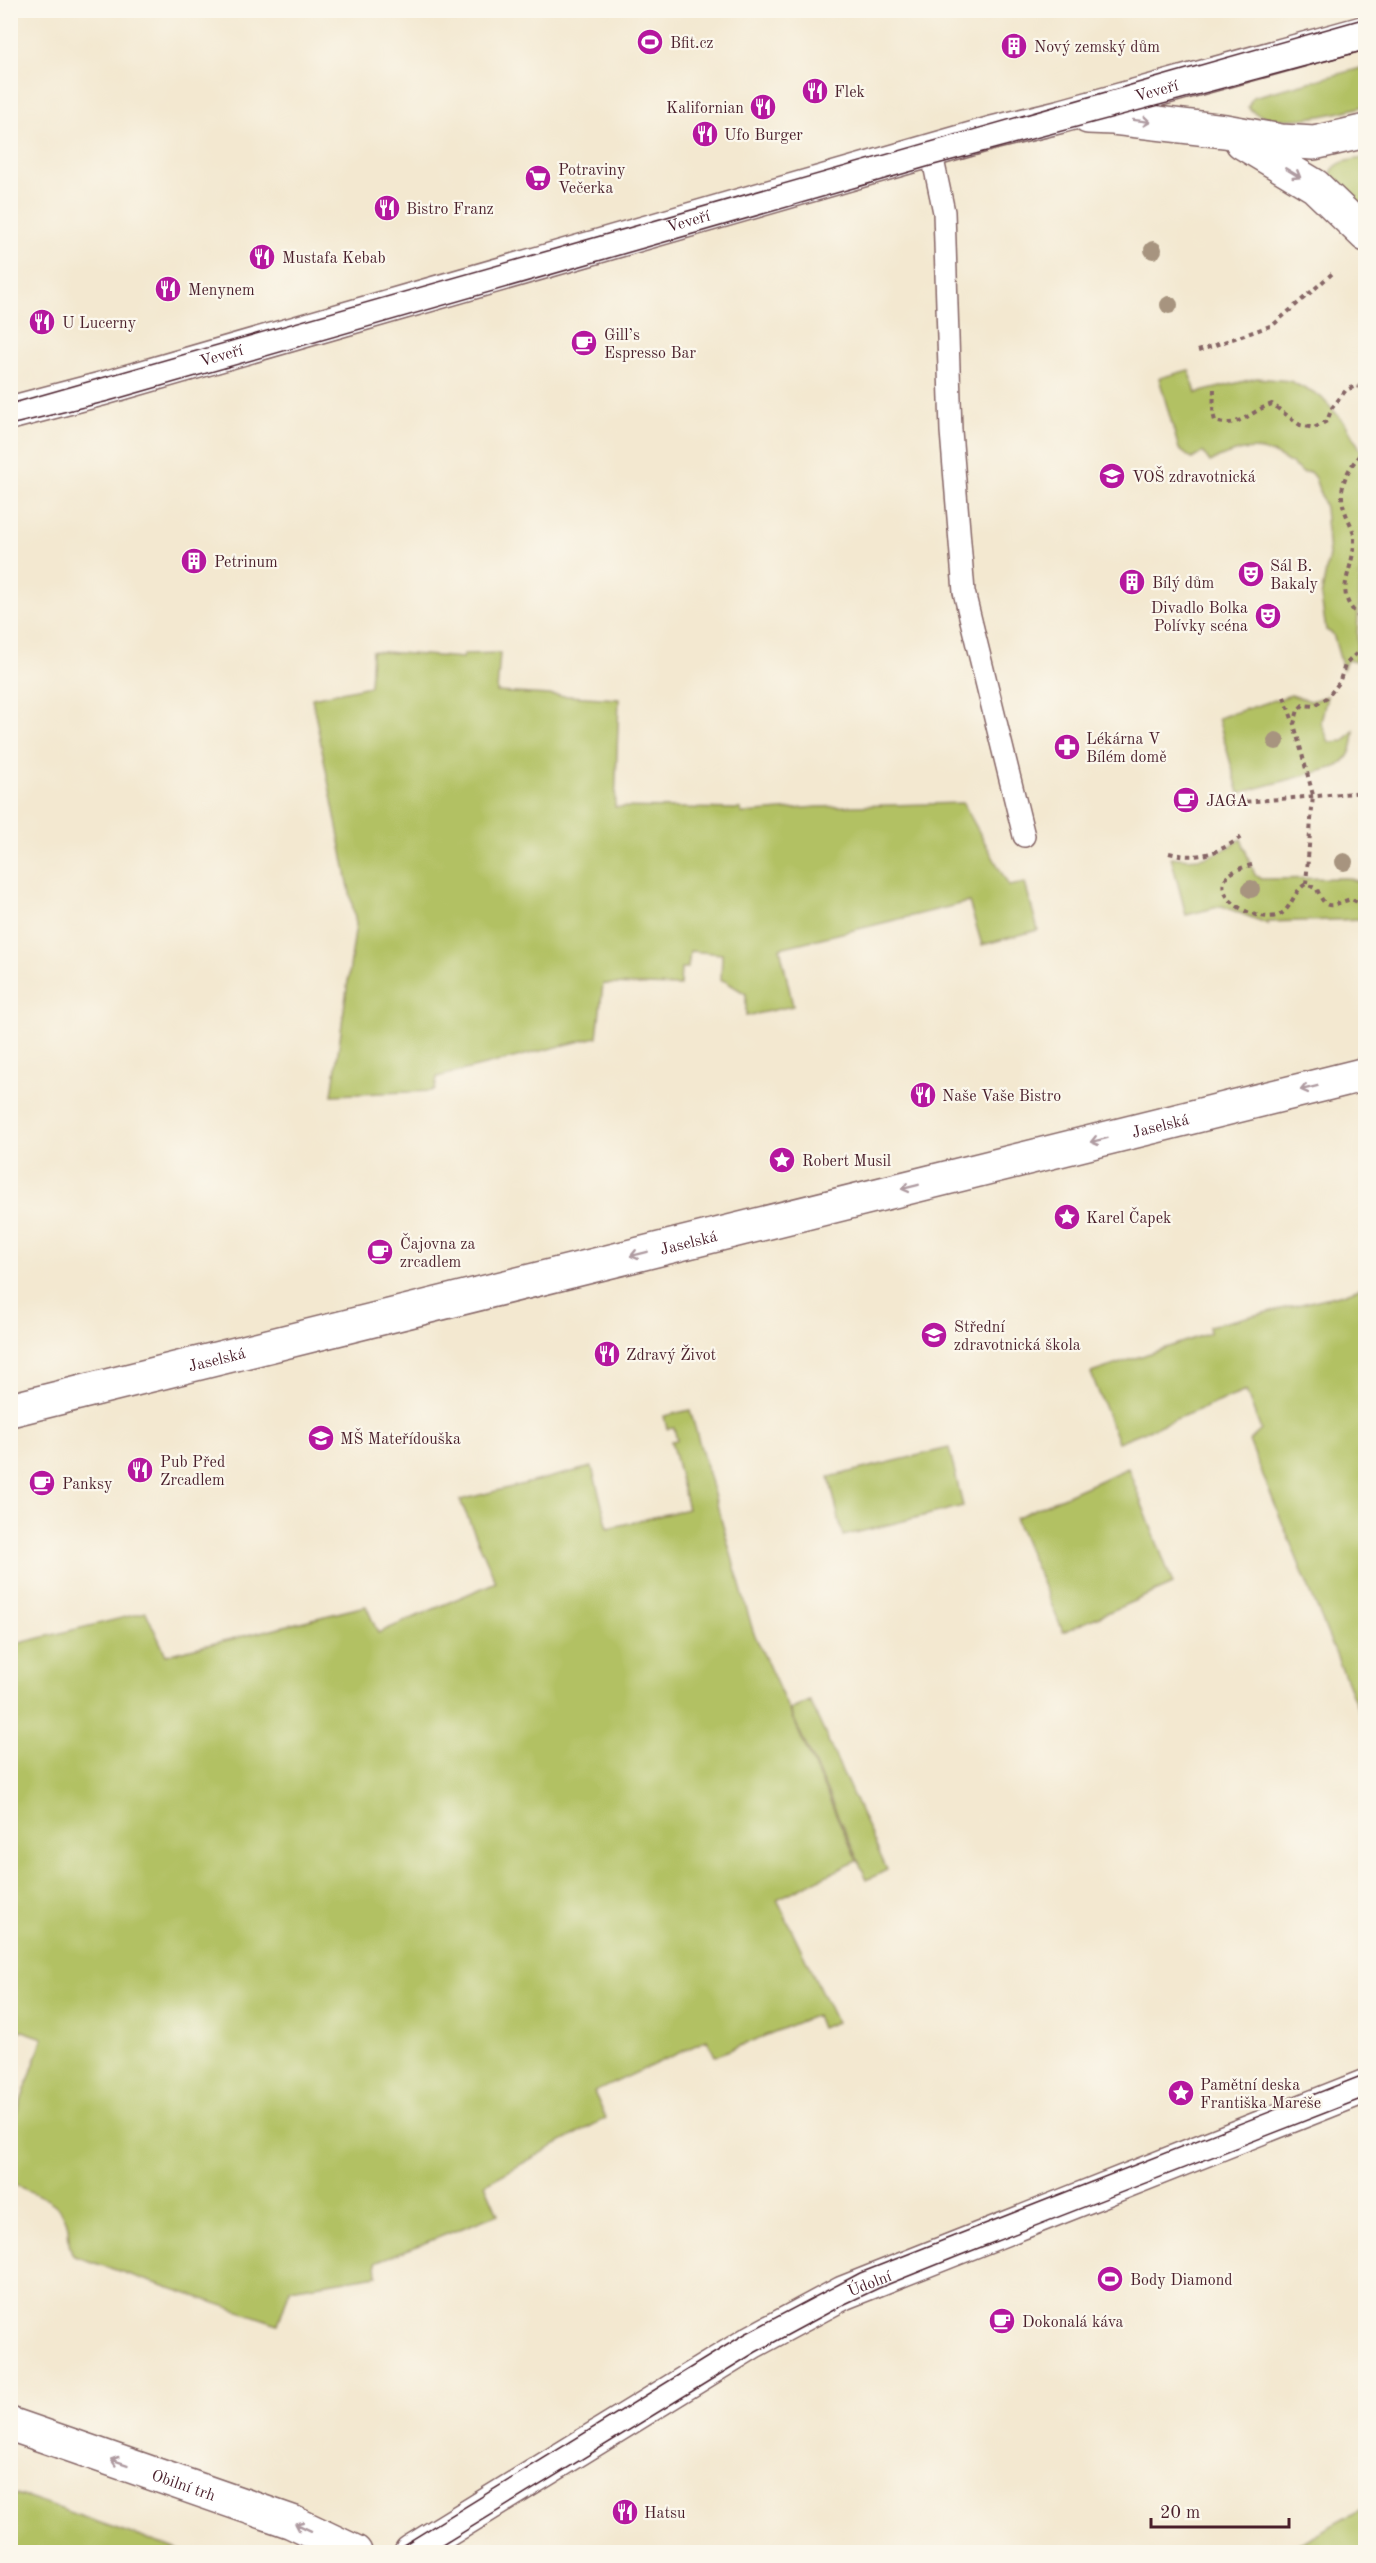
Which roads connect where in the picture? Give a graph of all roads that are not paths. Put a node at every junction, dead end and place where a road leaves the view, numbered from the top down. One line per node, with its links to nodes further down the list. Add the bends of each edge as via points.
1 (1365, 32): 2 (street, Veveří)
2 (1062, 116): 3 (street, one-way to 3); 5 (street, Veveří)
3 (1225, 131): 4 (street, via 1314,143); 6 (street, one-way to 6, via 1315,186)
4 (1365, 132)
5 (932, 150): 7 (street, Veveří); 8 (lane, via 944,212 951,431 964,592)
6 (1365, 236)
7 (10, 413)
8 (1024, 836)
9 (1365, 1074): 10 (street, Jaselská, one-way to 10)
10 (10, 1410)
11 (1365, 2086): 14 (street, Údolní, via 843,2294 752,2342)
12 (10, 2424): 13 (street, Obilní trh, one-way to 12, via 292,2522)
13 (355, 2553)
14 (411, 2553)

